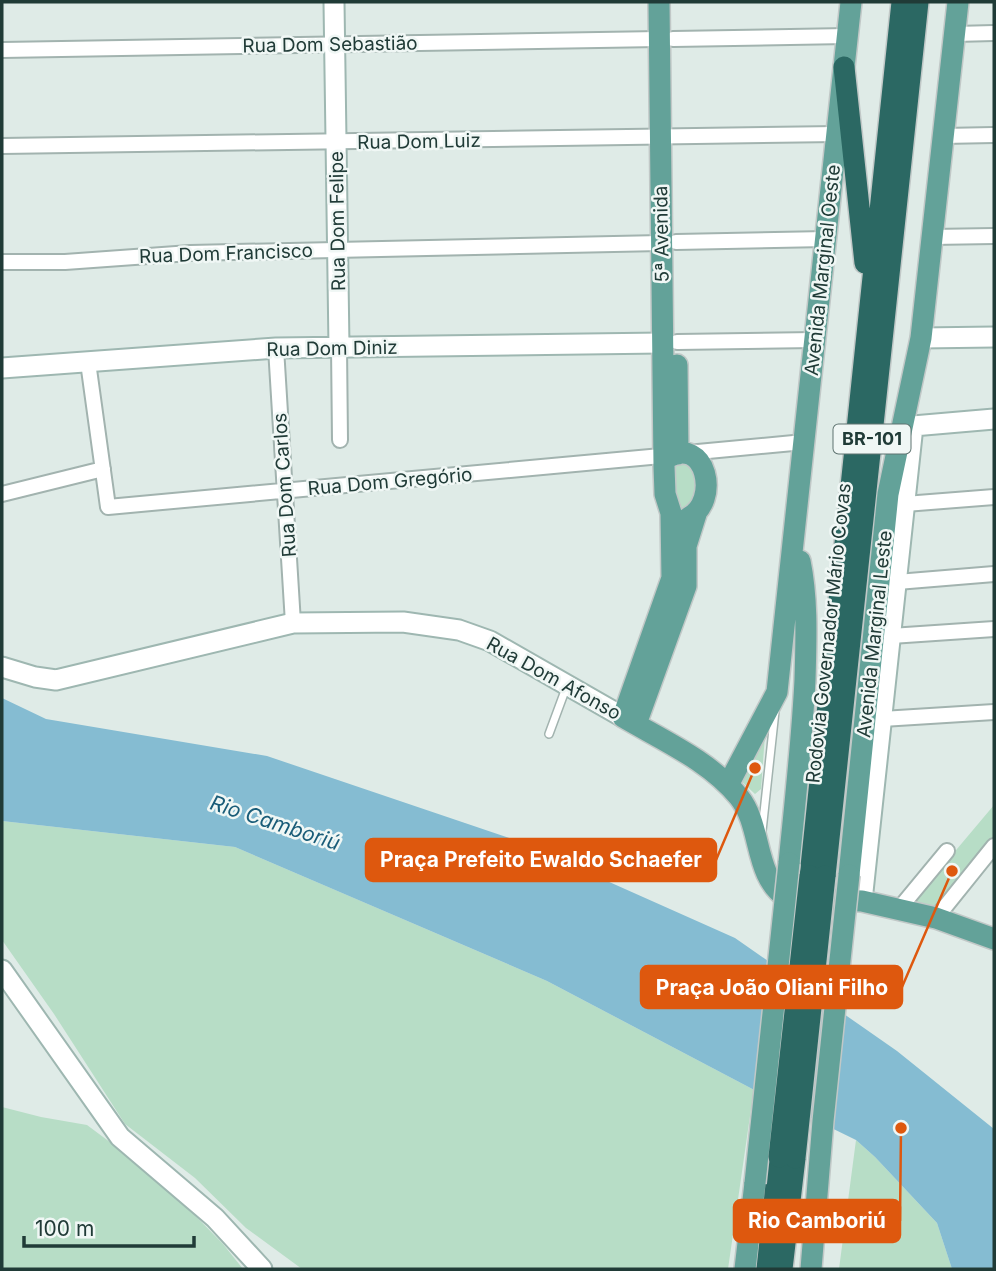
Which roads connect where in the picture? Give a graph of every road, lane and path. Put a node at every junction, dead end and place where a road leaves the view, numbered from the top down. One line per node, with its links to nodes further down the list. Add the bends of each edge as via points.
1 (334, 2): 12 (street, Rua Dom Felipe)
2 (659, 2): 11 (main road, 5ª Avenida)
3 (673, 2): 11 (main road, 5ª Avenida)
4 (851, 2): 10 (main road, Avenida Marginal Oeste)
5 (902, 2): 27 (highway, Rodovia Governador Mário Covas / BR-101)
6 (918, 2): 64 (highway, Rodovia Governador Mário Covas / BR-101)
7 (958, 2): 9 (main road, Avenida Marginal Leste)
8 (994, 33): 9 (street)
9 (955, 34): 17 (main road, Avenida Marginal Leste)
10 (847, 36): 11 (street, Rua Dom Sebastião); 14 (main road, Avenida Marginal Oeste)
11 (666, 39): 12 (street, Rua Dom Sebastião); 18 (main road, 5ª Avenida)
12 (334, 44): 13 (street, Rua Dom Sebastião); 19 (street, Rua Dom Felipe)
13 (2, 50)
14 (844, 67): 15 (main road, Avenida Marginal Oeste); 27 (highway)
15 (837, 134): 18 (street, Rua Dom Luiz); 23 (main road, Avenida Marginal Oeste)
16 (994, 135): 17 (street)
17 (943, 136): 22 (main road, Avenida Marginal Leste)
18 (667, 137): 19 (street, Rua Dom Luiz); 24 (main road, 5ª Avenida)
19 (336, 142): 20 (street, Rua Dom Luiz); 25 (street, Rua Dom Felipe)
20 (2, 146)
21 (994, 236): 22 (street)
22 (932, 237): 29 (main road, Avenida Marginal Leste)
23 (825, 239): 24 (street, Rua Dom Francisco); 30 (main road, Avenida Marginal Oeste)
24 (668, 242): 25 (street, Rua Dom Francisco); 31 (main road, 5ª Avenida)
25 (338, 250): 26 (street, Rua Dom Francisco); 32 (street, Rua Dom Felipe)
26 (2, 262)
27 (870, 305): 64 (highway, Rodovia Governador Mário Covas / BR-101)
28 (994, 337): 29 (street)
29 (920, 338): 75 (main road, Avenida Marginal Leste, bridge, via 888,494)
30 (815, 340): 31 (street, Rua Dom Diniz); 38 (main road, Avenida Marginal Oeste)
31 (670, 343): 32 (street, Rua Dom Diniz); 39 (main road, 5ª Avenida)
32 (339, 347): 33 (street, Rua Dom Diniz); 37 (street, Rua Dom Felipe)
33 (276, 348): 34 (street, Rua Dom Diniz); 41 (street, Rua Dom Carlos)
34 (88, 362): 35 (street, Rua Dom Diniz); 40 (street)
35 (2, 368)
36 (994, 419): 44 (street, Avenida Marginal Leste, via 914,426)
37 (340, 440)
38 (804, 442): 39 (street, Rua Dom Gregório); 47 (main road, Avenida Marginal Oeste)
39 (672, 457): 41 (street, Rua Dom Gregório); 45 (main road, via 694,457 705,470 706,487); 46 (main road, via 665,494)
40 (103, 469): 41 (street, Rua Dom Gregório, via 108,507); 42 (street)
41 (285, 491): 50 (street, Rua Dom Carlos)
42 (2, 494)
43 (994, 497): 44 (street)
44 (905, 504): 49 (street, Avenida Marginal Leste)
45 (697, 511): 46 (main road, via 688,519); 58 (main road, via 686,546 686,586)
46 (671, 513): 58 (main road, via 670,589)
47 (794, 539): 55 (main road, Avenida Marginal Oeste); 72 (main road, Avenida Marginal Oeste, bridge, via 805,600 803,714)
48 (994, 574): 49 (street)
49 (897, 582): 52 (street, Avenida Marginal Leste)
50 (293, 623): 53 (street, Rua Dom Afonso, via 62,678 35,677); 54 (street, Rua Dom Afonso, via 403,622 459,630 490,640)
51 (994, 629): 52 (street)
52 (891, 636): 57 (street, Avenida Marginal Leste)
53 (2, 667)
54 (568, 684): 58 (street, Rua Dom Afonso); 59 (lane)
55 (777, 692): 60 (main road, Avenida Marginal Oeste); 62 (lane)
56 (994, 712): 57 (street)
57 (882, 719): 65 (street, Avenida Marginal Leste)
58 (629, 720): 60 (main road, Rua Dom Afonso)
59 (549, 734)
60 (728, 785): 62 (main road, Rua Dom Afonso, via 746,807)
61 (994, 846): 67 (street)
62 (760, 850): 65 (main road, Rua Dom Afonso, via 768,877 787,898)
63 (947, 851): 66 (street)
64 (817, 876): 70 (highway, Rodovia Governador Mário Covas / BR-101, bridge)
65 (862, 901): 66 (main road)
66 (899, 909): 67 (main road)
67 (936, 918): 68 (main road)
68 (994, 939)
69 (2, 970): 71 (street, via 120,1137 215,1218)
70 (787, 1158): 73 (highway, Rodovia Governador Mário Covas / BR-101); 74 (highway, Rodovia Governador Mário Covas / BR-101)
71 (262, 1269)
72 (745, 1269)
73 (767, 1269)
74 (782, 1269)
75 (811, 1269)

